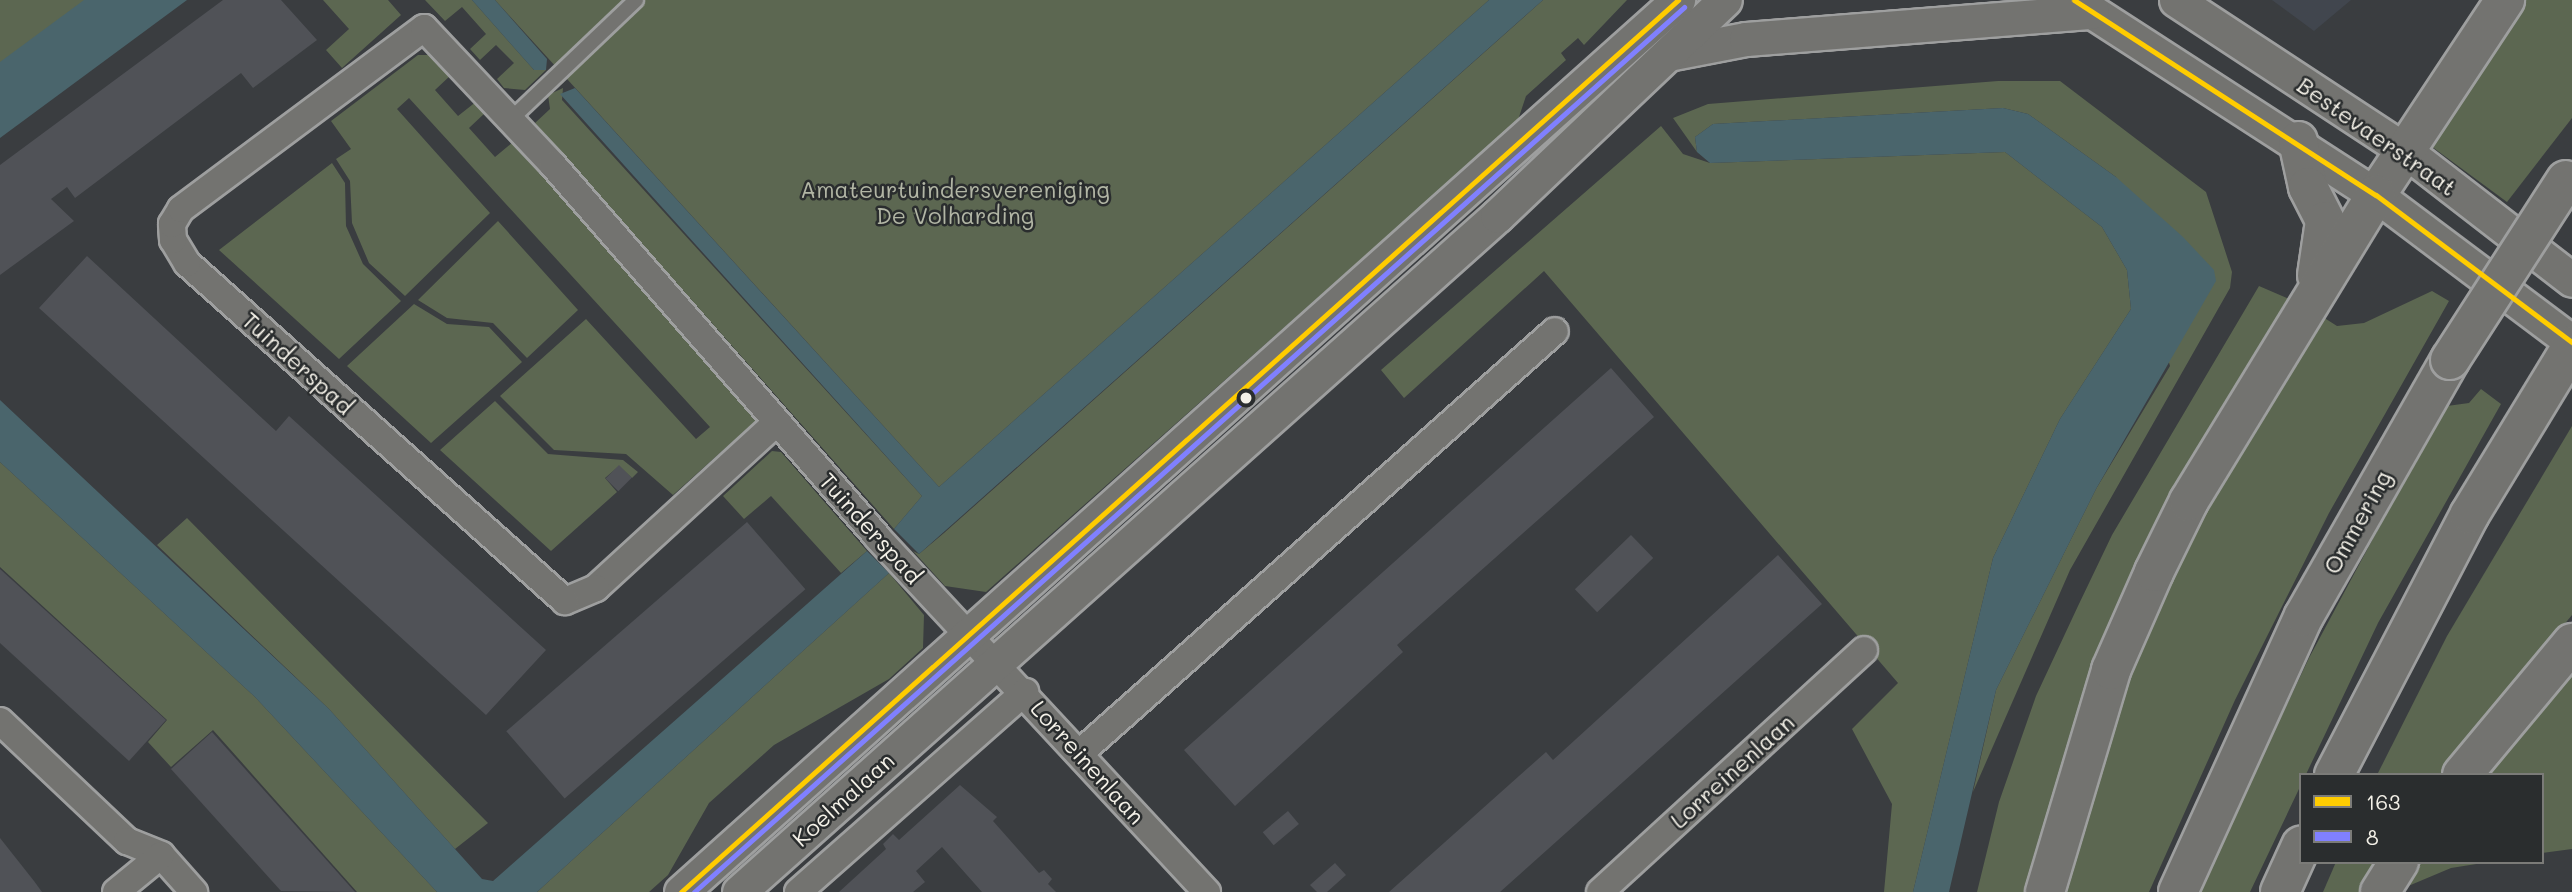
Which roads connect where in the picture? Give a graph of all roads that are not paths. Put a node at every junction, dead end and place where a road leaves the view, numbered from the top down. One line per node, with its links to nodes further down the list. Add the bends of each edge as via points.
1 (636, 0): 8 (lane)
2 (1678, 0): 18 (street, Koelmalaan)
3 (1725, 0): 7 (street, Koelmalaan)
4 (2176, 0): 10 (street, Bestevaerstraat)
5 (2505, 0): 10 (main road)
6 (2083, 6): 7 (street, via 1746,39); 9 (street)
7 (1673, 53): 21 (street, Koelmalaan)
8 (510, 120): 17 (street, Tuinderspad); 17 (street, Tuinderspad, via 424,28 181,209 173,240 187,263 565,601 596,588)
9 (2298, 141): 12 (street); 14 (main road, via 2327,234)
10 (2404, 150): 12 (main road); 13 (street, Bestevaerstraat)
11 (2569, 175): 38 (main road, Ommering, bridge, via 2450,360 2304,616)
12 (2376, 195): 14 (main road); 16 (street)
13 (2572, 280)
14 (2311, 296): 37 (main road, via 2154,572 2111,670)
15 (1555, 331): 24 (street)
16 (2572, 344): 25 (main road, via 2525,420)
17 (776, 422): 18 (street, Tuinderspad)
18 (968, 633): 21 (street, Lorreinenlaan); 32 (street, Koelmalaan)
19 (2572, 643): 26 (main road)
20 (1864, 650): 36 (street, Lorreinenlaan)
21 (996, 662): 22 (street, Lorreinenlaan); 33 (street, Koelmalaan)
22 (1024, 692): 24 (street, Lorreinenlaan); 34 (street, Koelmalaan)
23 (0, 722): 28 (street, via 127,841)
24 (1080, 753): 35 (street, Lorreinenlaan)
25 (2334, 773)
26 (2464, 773)
27 (2299, 850): 39 (main road)
28 (161, 855): 30 (street); 31 (street)
29 (2398, 864): 40 (main road)
30 (116, 892)
31 (194, 892)
32 (681, 892)
33 (739, 892)
34 (798, 892)
35 (1207, 892)
36 (1600, 892)
37 (2045, 892)
38 (2178, 892)
39 (2280, 892)
40 (2380, 892)

